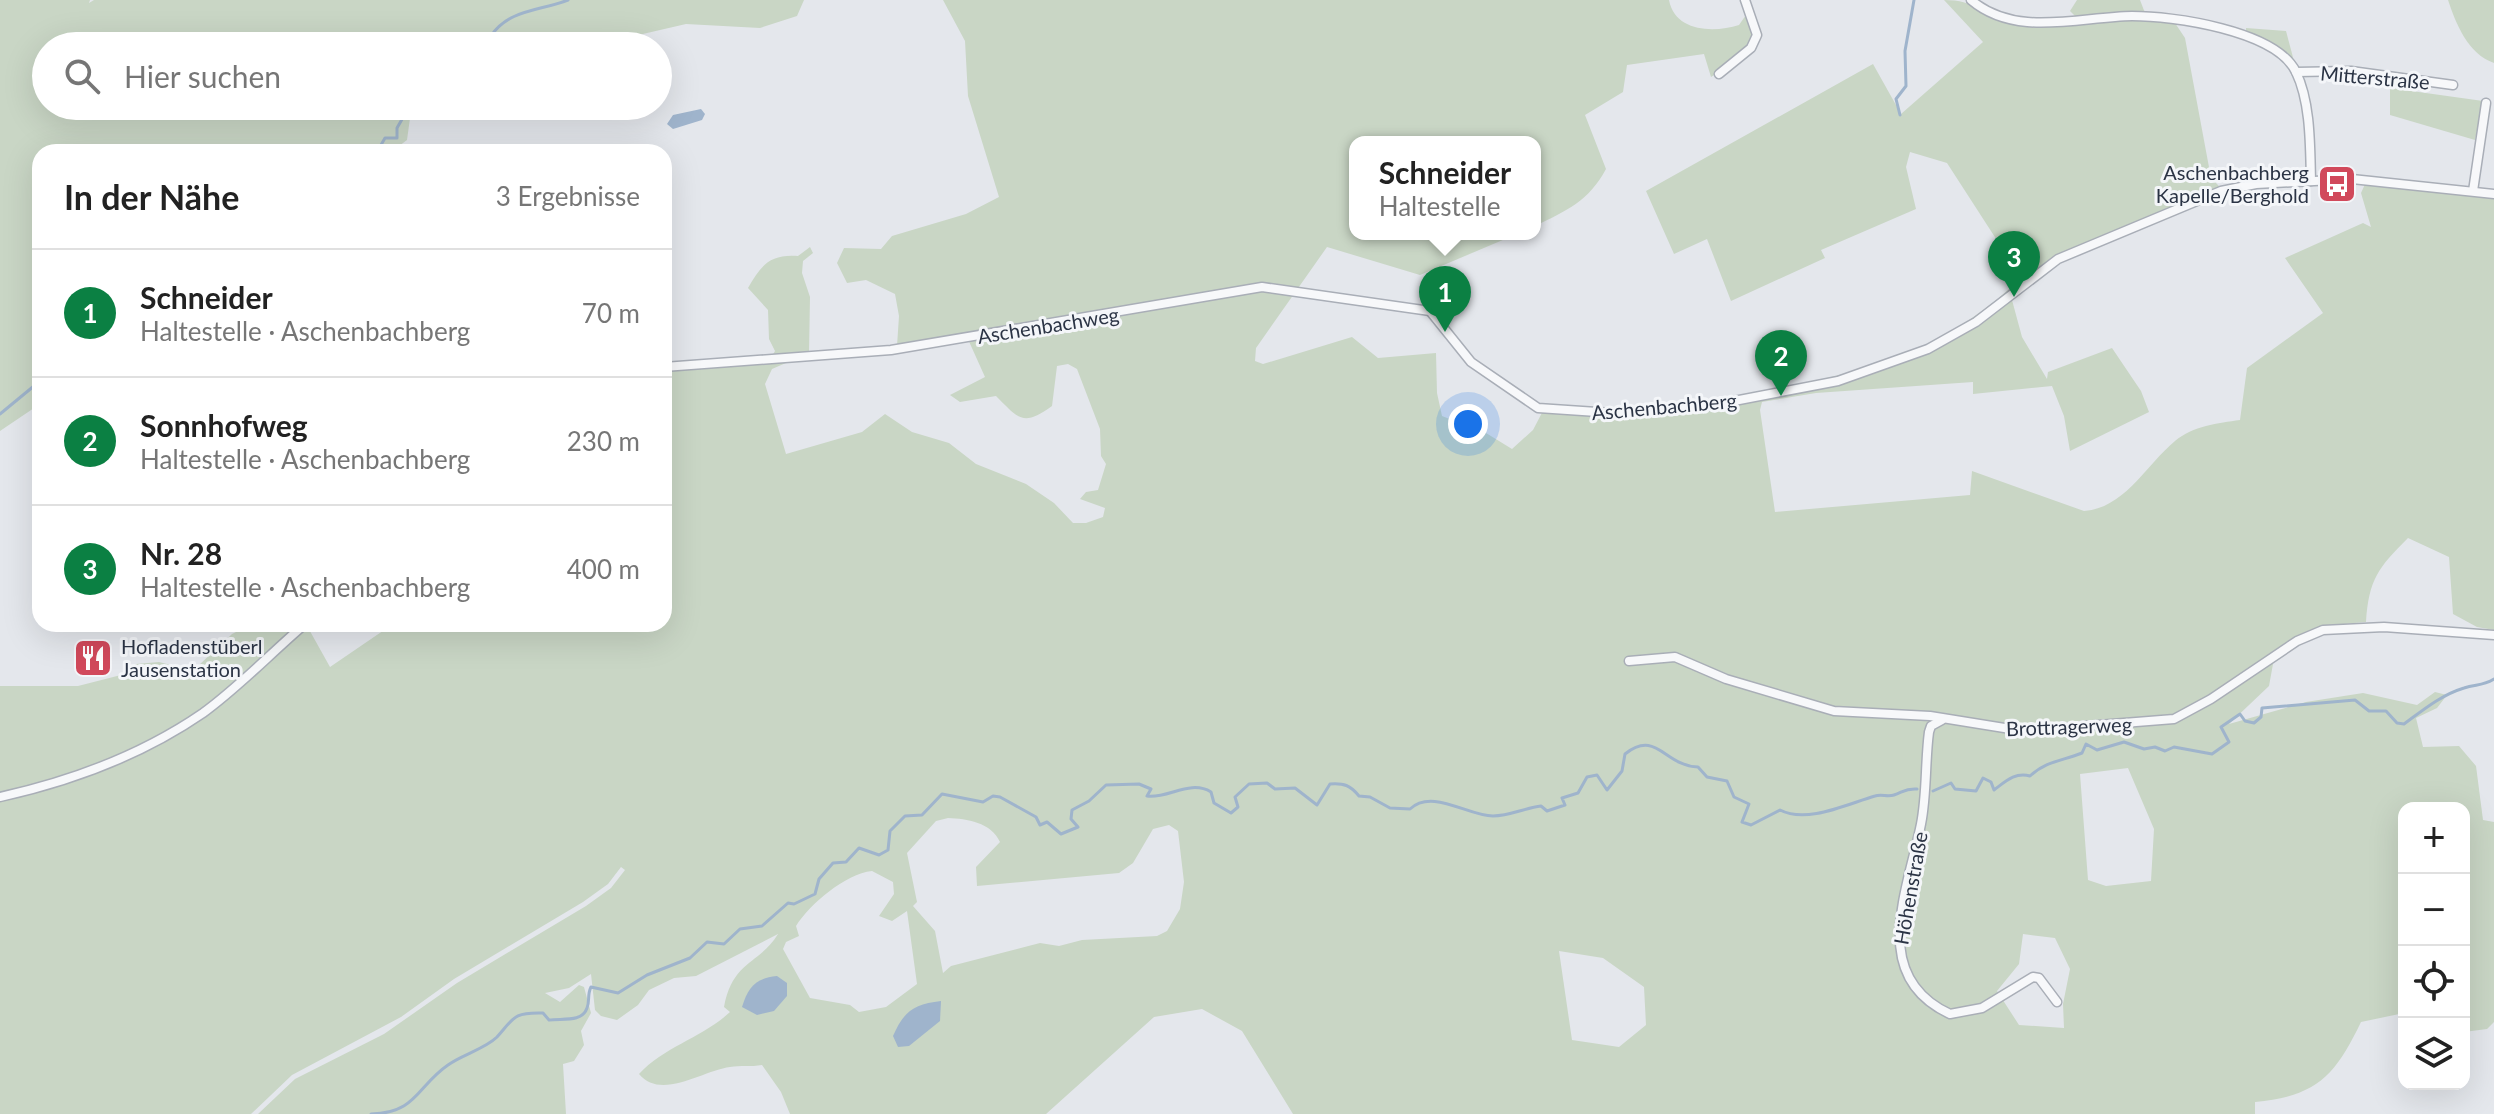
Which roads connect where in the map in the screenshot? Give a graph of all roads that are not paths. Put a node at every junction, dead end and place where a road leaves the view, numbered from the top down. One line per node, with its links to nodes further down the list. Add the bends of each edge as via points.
1 (1745, 0): 4 (street, via 1757,35 1751,48)
2 (1971, 0): 3 (street, Mitterstraße, via 1989,13 2018,21 2133,16 2213,27 2264,44)
3 (2296, 72): 5 (street, Mitterstraße, via 2351,71); 8 (street, Mitterstraße)
4 (1719, 74)
5 (2453, 85)
6 (2486, 103): 7 (street)
7 (2489, 116): 9 (street)
8 (2311, 181): 9 (street, Aschenbachberg, via 2356,179); 12 (street, Aschenbachberg, via 2239,186 2170,209 2058,259 1964,330 1874,369 1822,386 1708,406 1612,413 1538,408 1471,362)
9 (2473, 191): 10 (street, Aschenbachberg)
10 (2494, 194)
11 (1436, 279): 12 (street)
12 (1430, 311): 13 (street, Aschenbachweg, via 1262,287 891,350)
13 (672, 366)
14 (296, 632): 18 (street, via 204,712 144,749)
15 (2494, 635): 17 (street, Brottragerweg, via 2384,627 2323,630 2297,641 2187,713 2157,722 2023,731)
16 (1629, 661): 17 (street, Brottragerweg, via 1675,657 1726,679 1834,711)
17 (1946, 719): 19 (street, Höhenstraße, via 1936,721 1929,732 1922,819 1898,942 1902,963 1916,987 1950,1014 1982,1008 2033,977)
18 (0, 797)
19 (2057, 1002)

